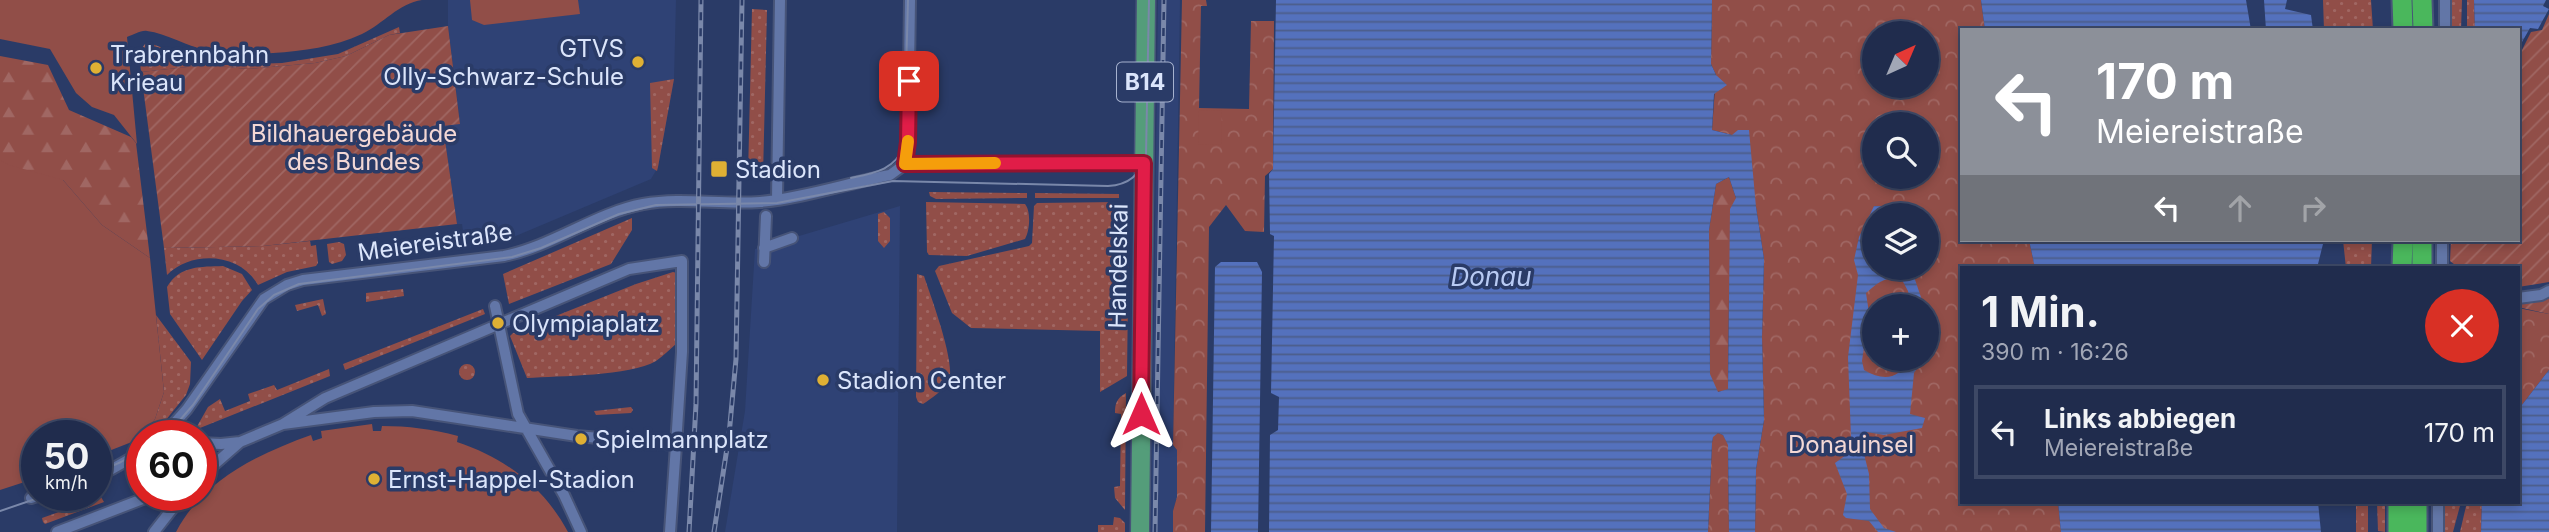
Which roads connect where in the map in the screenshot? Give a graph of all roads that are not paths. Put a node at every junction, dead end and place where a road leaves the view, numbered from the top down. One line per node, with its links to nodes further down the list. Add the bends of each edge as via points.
1 (780, 0): 12 (street)
2 (910, 0): 11 (street)
3 (1146, 0): 10 (main road, Handelskai / B14)
4 (2402, 0): 7 (highway)
5 (2422, 0): 8 (highway)
6 (2445, 0): 9 (street)
7 (2403, 28)
8 (2423, 28)
9 (2445, 28)
10 (1144, 163): 11 (street); 43 (main road, Handelskai / B14)
11 (905, 164): 12 (street, via 890,174)
12 (777, 198): 27 (street, Meiereistraße, via 641,204 519,253 286,285 255,309)
13 (766, 216): 18 (street)
14 (793, 238): 18 (street)
15 (2403, 242): 20 (highway)
16 (2422, 242): 21 (highway)
17 (2442, 242): 22 (street)
18 (764, 248): 19 (street)
19 (764, 262)
20 (2402, 266)
21 (2422, 266)
22 (2442, 266)
23 (2549, 291): 24 (street)
24 (2520, 298)
25 (495, 306): 26 (street)
26 (499, 323): 28 (street, via 325,398); 29 (street, via 513,395); 32 (street, via 629,269 682,261)
27 (178, 420)
28 (283, 424): 29 (street, via 412,411); 30 (street)
29 (525, 429): 32 (street); 41 (street)
30 (240, 442): 31 (street); 33 (street)
31 (217, 443)
32 (676, 445): 42 (street)
33 (217, 462)
34 (2398, 504): 44 (highway)
35 (2417, 504): 45 (highway)
36 (2438, 504): 46 (street)
37 (126, 506): 39 (street)
38 (170, 511): 40 (street)
39 (58, 532)
40 (154, 532)
41 (581, 532)
42 (670, 532)
43 (1140, 532)
44 (2398, 532)
45 (2417, 532)
46 (2438, 532)

